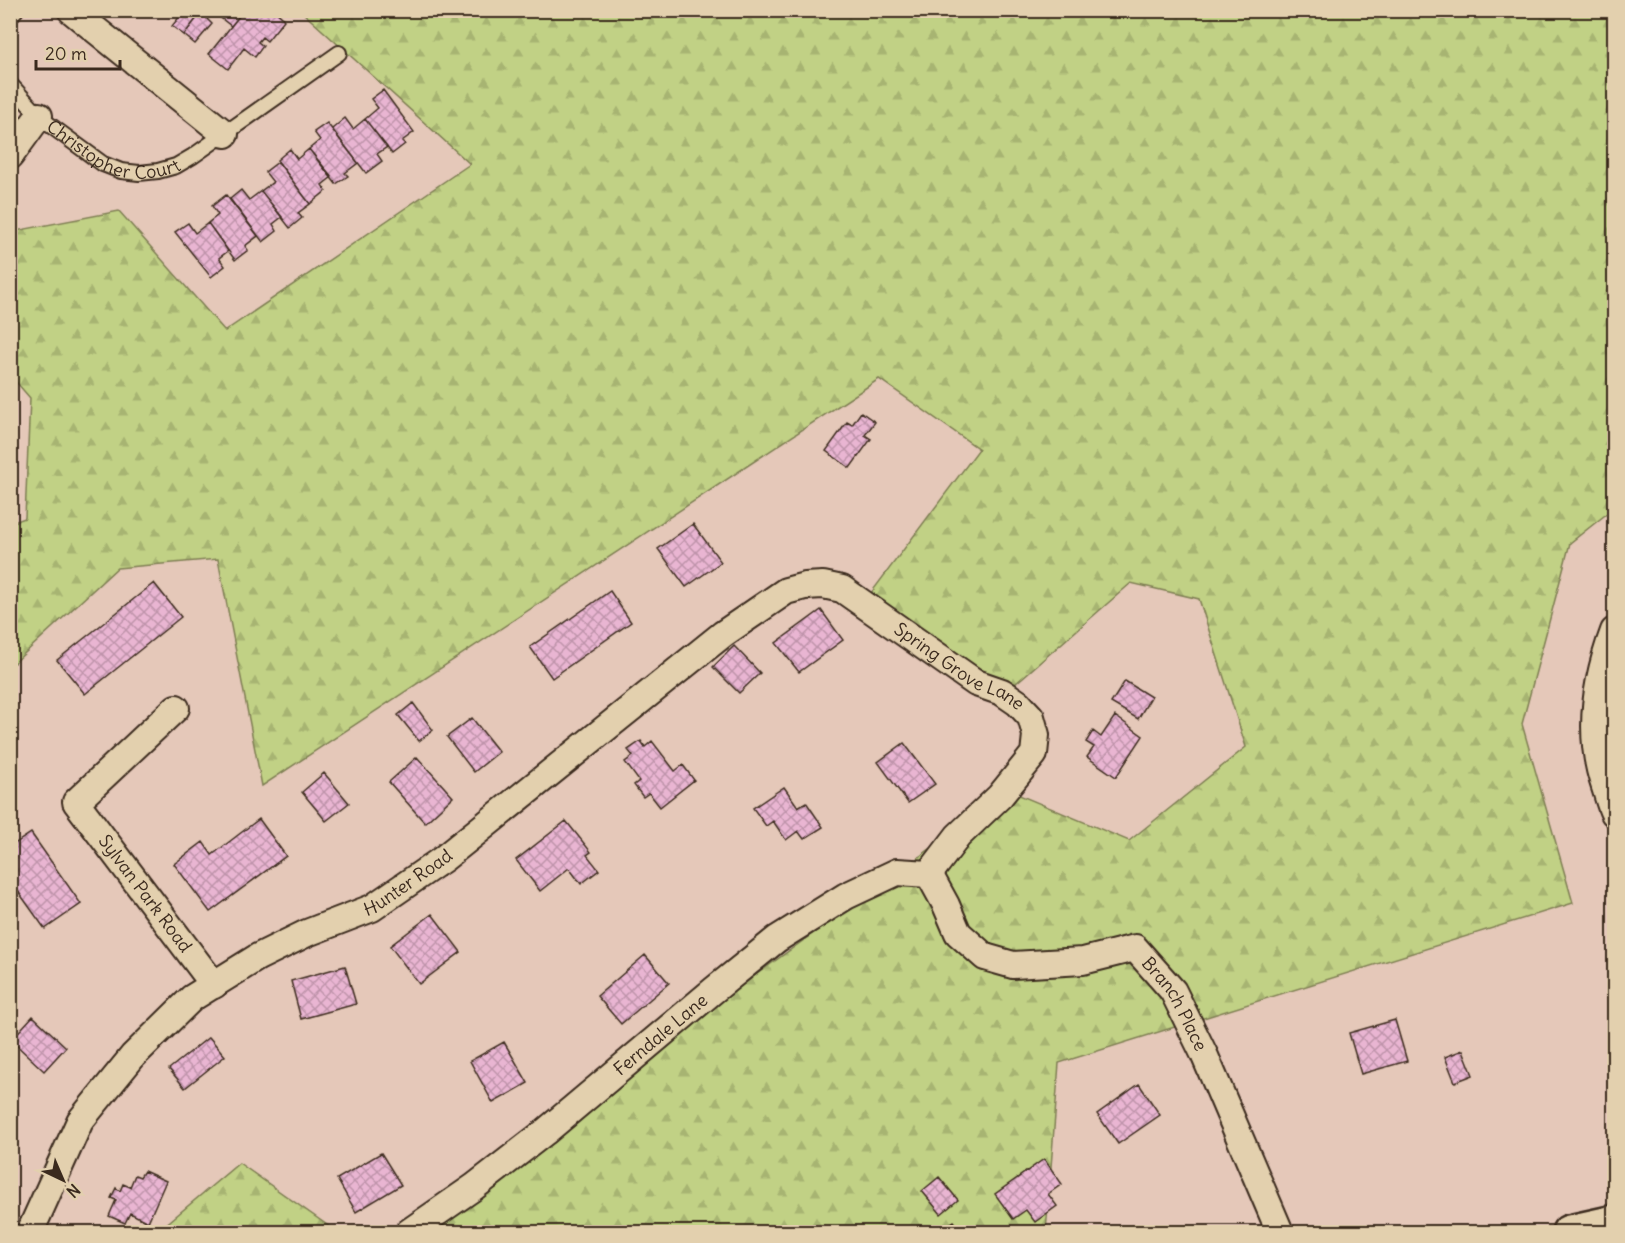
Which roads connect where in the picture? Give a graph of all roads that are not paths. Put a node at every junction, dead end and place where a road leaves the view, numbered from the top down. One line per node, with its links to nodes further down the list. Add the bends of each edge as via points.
1 (16, 10): 3 (lane)
2 (71, 10): 7 (street)
3 (10, 16)
4 (339, 53): 7 (lane, Christopher Court)
5 (10, 84): 6 (lane, Christopher Court)
6 (39, 116): 7 (lane, Christopher Court, via 103,164 140,173 176,166); 8 (street)
7 (225, 134)
8 (10, 156)
9 (842, 589): 13 (street, Spring Grove Lane, via 976,683 1002,692 1031,717 1036,735 1034,754 1000,796 958,836); 14 (street, Hunter Road, via 824,585 786,591 723,634 443,859 372,908 307,933)
10 (1614, 631): 12 (street, via 1596,697 1595,735 1600,773)
11 (176, 708): 14 (street, Sylvan Park Road, via 76,802)
12 (1614, 813)
13 (929, 874): 17 (street, Ferndale Lane, via 897,872 846,896 777,939 544,1132); 18 (street, Branch Place, via 958,933 985,957 1013,966 1083,961 1135,948 1173,991)
14 (214, 985): 16 (street, Hunter Road, via 192,998 133,1056 80,1121)
15 (1614, 1222): 19 (main road)
16 (30, 1233)
17 (409, 1233)
18 (1280, 1233)
19 (1569, 1233)

